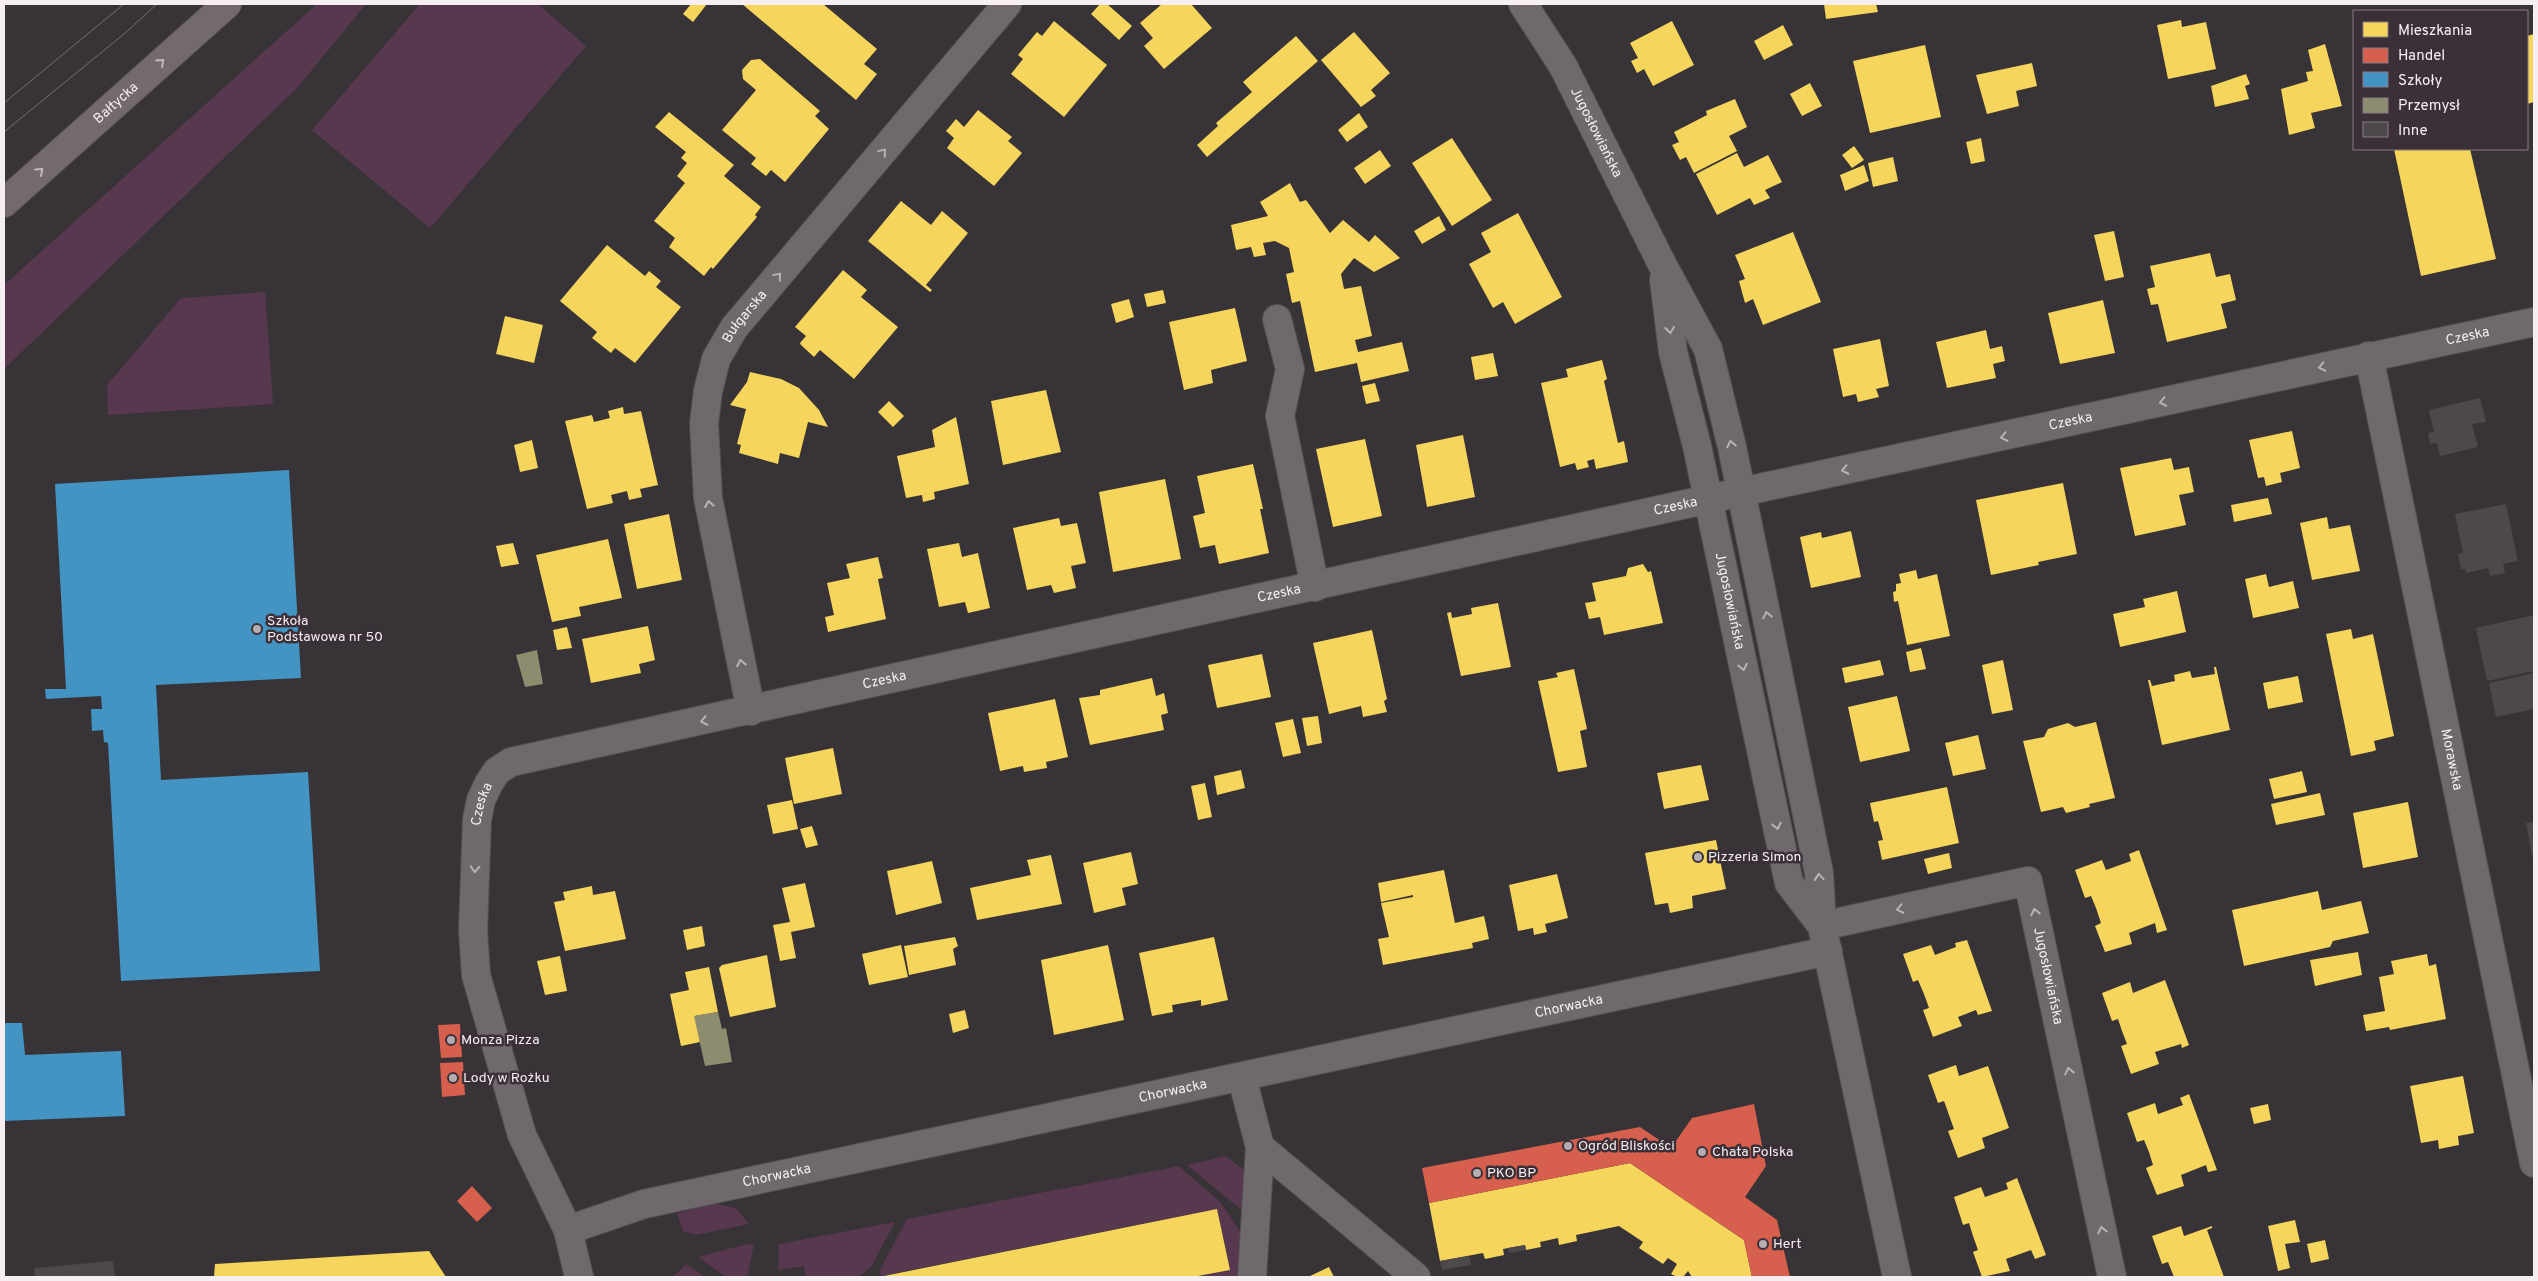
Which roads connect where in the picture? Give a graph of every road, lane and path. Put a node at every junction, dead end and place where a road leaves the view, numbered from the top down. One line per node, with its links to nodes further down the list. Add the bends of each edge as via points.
1 (227, 4): 4 (main road, Bałtycka, one-way to 1)
2 (1007, 4): 14 (street, Bułgarska, one-way to 2, via 708,498 704,424 716,359 734,328)
3 (1522, 4): 5 (street, Jugosłowiańska, via 1564,66)
4 (4, 203)
5 (1662, 264): 9 (street, Jugosłowiańska, one-way to 5, via 1708,349); 10 (street, Jugosłowiańska, one-way to 10, via 1673,352)
6 (1277, 319): 11 (street, via 1290,369 1280,416)
7 (2534, 322): 8 (street, Czeska)
8 (2369, 356): 9 (street, Czeska, one-way to 9); 18 (street, Morawska)
9 (1741, 492): 10 (street, Czeska); 12 (street, Jugosłowiańska, one-way to 9)
10 (1708, 499): 11 (street, Czeska); 13 (street, Jugosłowiańska, one-way to 13)
11 (1314, 587): 14 (street, Czeska)
12 (1785, 701): 13 (street); 15 (street, Jugosłowiańska, one-way to 12, via 1820,872)
13 (1752, 708): 15 (street, Jugosłowiańska, one-way to 15, via 1790,883)
14 (751, 711): 19 (street, Czeska, one-way to 19, via 511,762 497,771 481,800 477,820 473,930 476,974 522,1135)
15 (1825, 939): 16 (street, Chorwacka); 23 (street, Jugosłowiańska); 24 (street, Jugosłowiańska, one-way to 15, via 2028,881)
16 (1242, 1078): 17 (street); 19 (street, Chorwacka, via 654,1202)
17 (1260, 1146): 21 (street); 22 (street)
18 (2534, 1163)
19 (568, 1230): 20 (street)
20 (579, 1277)
21 (1252, 1277)
22 (1416, 1277)
23 (1897, 1277)
24 (2112, 1277)

